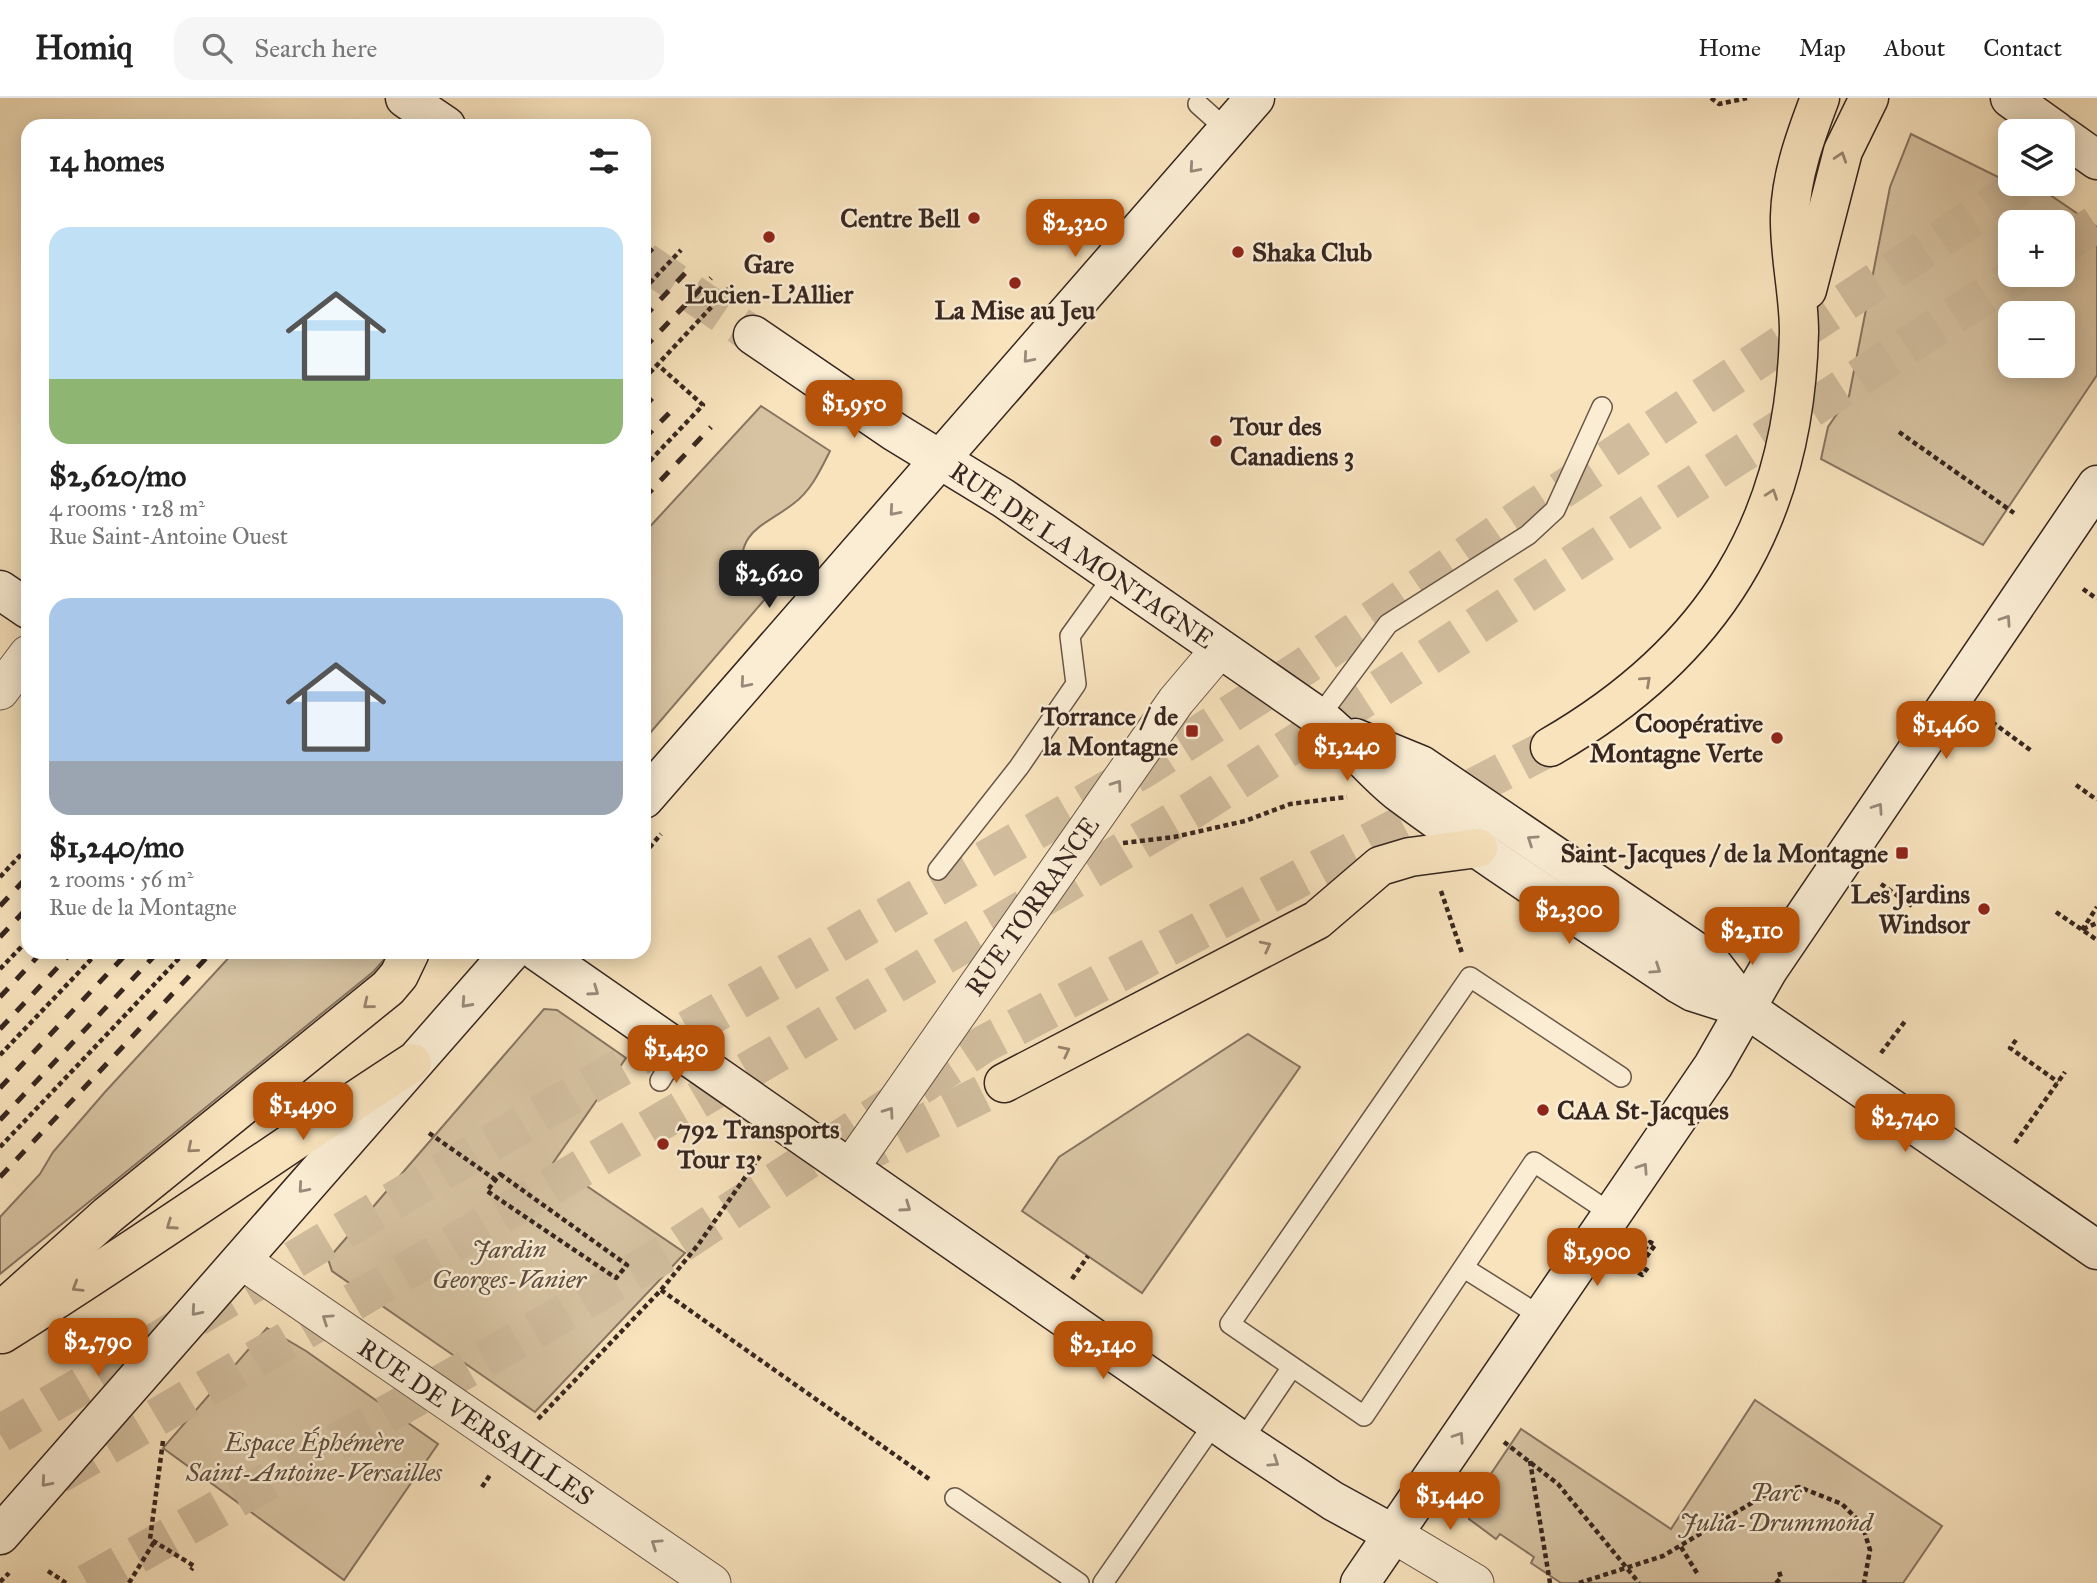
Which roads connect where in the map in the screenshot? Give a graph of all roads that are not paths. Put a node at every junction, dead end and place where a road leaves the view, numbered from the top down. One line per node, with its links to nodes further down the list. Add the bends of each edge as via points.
1 (405, 98): 7 (street)
2 (1255, 98): 9 (street)
3 (1820, 98): 12 (highway, via 1797,167 1790,217)
4 (1869, 98): 12 (highway, one-way to 4, via 1833,181 1849,134)
5 (2010, 98): 8 (street)
6 (1198, 104): 9 (lane)
7 (436, 119)
8 (2039, 119)
9 (1227, 130): 15 (street, one-way to 15)
10 (2075, 144): 11 (street)
11 (2097, 160)
12 (1799, 326): 24 (highway, one-way to 12, via 1609,711 1657,671 1697,627 1743,563 1766,513 1782,461 1794,394)
13 (753, 335): 15 (street, RUE DE LA MONTAGNE)
14 (1602, 407): 23 (lane, via 1555,510 1528,535 1388,624)
15 (940, 460): 17 (street, RUE DE LA MONTAGNE); 25 (street, one-way to 25)
16 (2097, 485): 31 (street, one-way to 16, via 1768,970)
17 (1114, 575): 20 (street, RUE DE LA MONTAGNE); 27 (lane, via 1070,636 1076,684 1019,767)
18 (0, 590): 19 (street)
19 (21, 604)
20 (1220, 649): 23 (street, RUE DE LA MONTAGNE); 35 (street, RUE TORRANCE, one-way to 20, via 1176,701)
21 (21, 663): 22 (street)
22 (0, 691)
23 (1329, 725): 26 (street, RUE DE LA MONTAGNE, via 1398,792); 31 (street, RUE DE LA MONTAGNE, one-way to 23, via 1710,961 1421,765)
24 (1550, 747)
25 (651, 791)
26 (1478, 848): 31 (street, RUE DE LA MONTAGNE, one-way to 31, via 1693,992); 34 (highway, one-way to 26, via 1317,920 1380,866 1427,853)
27 (938, 870)
28 (407, 959): 40 (highway, one-way to 40, via 388,988 108,1214)
29 (506, 959): 32 (street, one-way to 32)
30 (546, 959): 35 (street, one-way to 35, via 669,1066)
31 (1747, 1009): 36 (street, one-way to 31); 37 (street, RUE DE LA MONTAGNE)
32 (412, 1063): 38 (street, one-way to 38); 42 (highway, one-way to 42, via 134,1251)
33 (1621, 1077): 43 (lane, via 1470,977 1230,1324)
34 (1004, 1083)
35 (850, 1168): 44 (street, one-way to 44)
36 (1612, 1214): 39 (lane, via 1534,1163); 41 (street)
37 (2097, 1250)
38 (241, 1260): 47 (street, one-way to 47); 48 (street, RUE DE VERSAILLES, one-way to 38)
39 (1464, 1268): 41 (lane); 43 (lane, via 1364,1416)
40 (0, 1312)
41 (1542, 1317): 46 (street, one-way to 41)
42 (0, 1335)
43 (1292, 1367): 44 (lane)
44 (1229, 1431): 46 (street, one-way to 46, via 1333,1501); 50 (lane)
45 (955, 1498): 49 (lane)
46 (1393, 1534): 51 (street); 52 (street)
47 (0, 1535)
48 (712, 1583)
49 (1079, 1583)
50 (1103, 1583)
51 (1360, 1583)
52 (1475, 1583)

